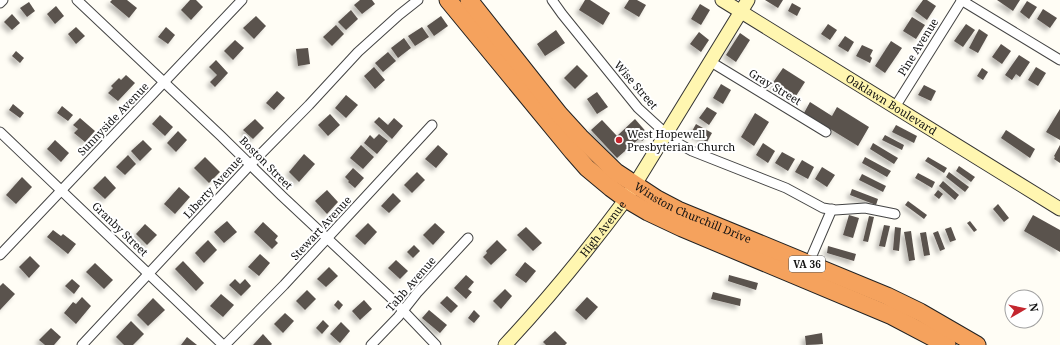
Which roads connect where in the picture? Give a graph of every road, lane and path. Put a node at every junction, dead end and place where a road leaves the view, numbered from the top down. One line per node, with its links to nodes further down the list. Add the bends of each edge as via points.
1 (3, 0): 11 (street)
2 (77, 0): 15 (street, Boston Street)
3 (242, 0): 15 (street, Sunnyside Avenue)
4 (418, 0): 21 (street, Liberty Avenue, via 358,52)
5 (448, 0): 24 (highway, Winston Churchill Drive / VA 36, via 587,168)
6 (469, 0): 22 (highway, Winston Churchill Drive / VA 36, via 559,114 616,172)
7 (552, 0): 20 (street, Wise Street, via 638,108)
8 (722, 0): 12 (street, Oaklawn Boulevard)
9 (748, 0): 12 (street, High Avenue)
10 (961, 0): 13 (street); 16 (street, Pine Avenue)
11 (0, 3)
12 (741, 12): 14 (street, High Avenue); 16 (street, Oaklawn Boulevard)
13 (1060, 60)
14 (711, 62): 19 (street, Gray Street); 20 (street, High Avenue)
15 (164, 83): 21 (street, Boston Street); 23 (street, Sunnyside Avenue)
16 (896, 107): 26 (street, Oaklawn Boulevard)
17 (432, 125): 28 (street, Stewart Avenue)
18 (0, 132): 23 (street, Granby Street)
19 (826, 132)
20 (666, 135): 22 (street, High Avenue); 25 (street, Wise Street, via 692,151 786,188 823,208)
21 (250, 165): 28 (street, Boston Street); 32 (street, Liberty Avenue)
22 (635, 185): 24 (street, High Avenue); 31 (highway, Winston Churchill Drive / VA 36, via 678,210)
23 (62, 190): 30 (street, Sunnyside Avenue); 32 (street, Granby Street)
24 (626, 199): 31 (highway, Winston Churchill Drive / VA 36, via 682,228); 38 (street, High Avenue, via 551,293)
25 (832, 209): 27 (street, via 865,208); 31 (street)
26 (1060, 209)
27 (895, 214)
28 (328, 238): 33 (street, Boston Street); 35 (street, Stewart Avenue)
29 (468, 238): 33 (street, Tabb Avenue)
30 (0, 255)
31 (805, 271): 39 (highway, Winston Churchill Drive / VA 36); 40 (highway, Winston Churchill Drive / VA 36, via 887,296)
32 (149, 274): 34 (street, Liberty Avenue); 35 (street, Granby Street)
33 (403, 311): 36 (street, Tabb Avenue); 37 (street, Boston Street)
34 (82, 345)
35 (224, 345)
36 (372, 345)
37 (436, 345)
38 (505, 345)
39 (946, 345)
40 (977, 345)

